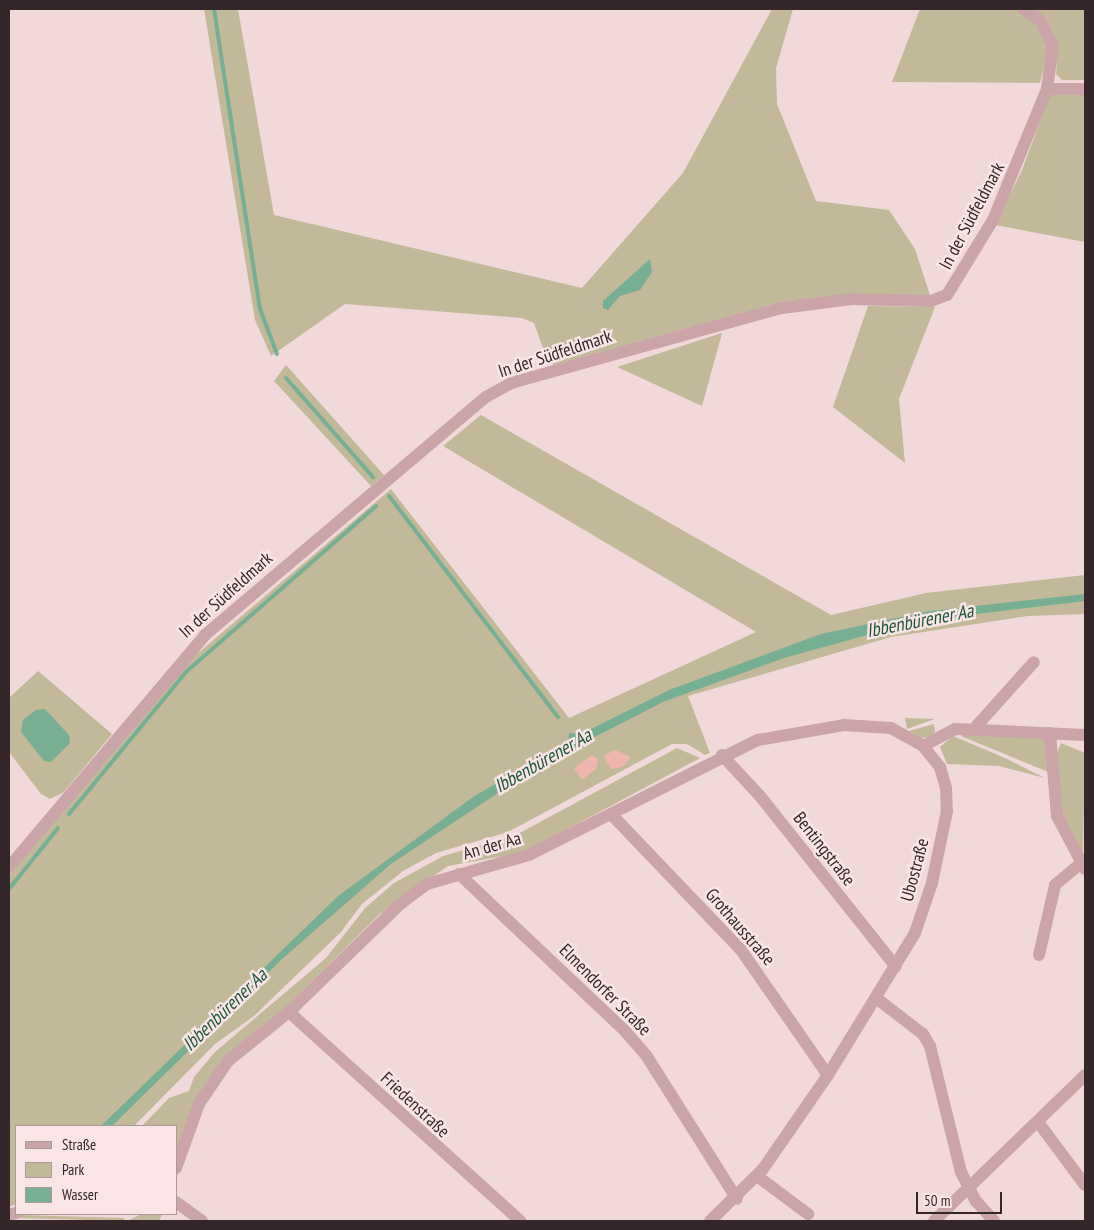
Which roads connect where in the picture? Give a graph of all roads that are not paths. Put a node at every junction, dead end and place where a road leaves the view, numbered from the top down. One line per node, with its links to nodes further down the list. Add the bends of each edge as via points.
1 (1023, 9): 2 (street, In der Südfeldmark, via 1040,20 1054,46)
2 (1047, 89): 3 (street); 12 (street, In der Südfeldmark, via 993,220 947,295 931,301 851,299 782,308 511,383 486,397 205,635)
3 (1085, 89)
4 (1034, 662): 5 (street)
5 (973, 730): 6 (street); 8 (street, via 941,733)
6 (1050, 733): 7 (street); 11 (street, via 1057,816)
7 (1085, 734)
8 (923, 746): 9 (street, An der Aa, via 891,728 844,725 758,740); 15 (street, Ubostraße, via 940,767 947,811 932,883 915,933)
9 (722, 755): 10 (street, An der Aa); 15 (street, Bentingstraße, via 760,796)
10 (611, 814): 13 (street, An der Aa, via 528,855); 18 (street, Grothausstraße, via 741,950)
11 (1083, 864): 14 (street, via 1055,885)
12 (9, 867)
13 (459, 874): 17 (street, An der Aa, via 427,884 399,905); 25 (street, Elmendorfer Straße, via 630,1037)
14 (1039, 955)
15 (896, 967): 16 (street, Ubostraße)
16 (876, 998): 18 (street, Ubostraße); 24 (street, via 923,1034 930,1046)
17 (289, 1012): 21 (street, An der Aa, via 228,1061 199,1104); 29 (street, Friedenstraße)
18 (828, 1075): 22 (street, Ubostraße)
19 (1085, 1075): 20 (street)
20 (1038, 1122): 23 (street); 24 (street)
21 (178, 1162)
22 (757, 1176): 25 (street, Ubostraße); 27 (street)
23 (1085, 1185)
24 (968, 1187): 31 (street); 32 (street)
25 (737, 1199): 30 (street, Ubostraße)
26 (178, 1203): 28 (street)
27 (808, 1214)
28 (202, 1221)
29 (520, 1221)
30 (710, 1221)
31 (934, 1221)
32 (994, 1221)

